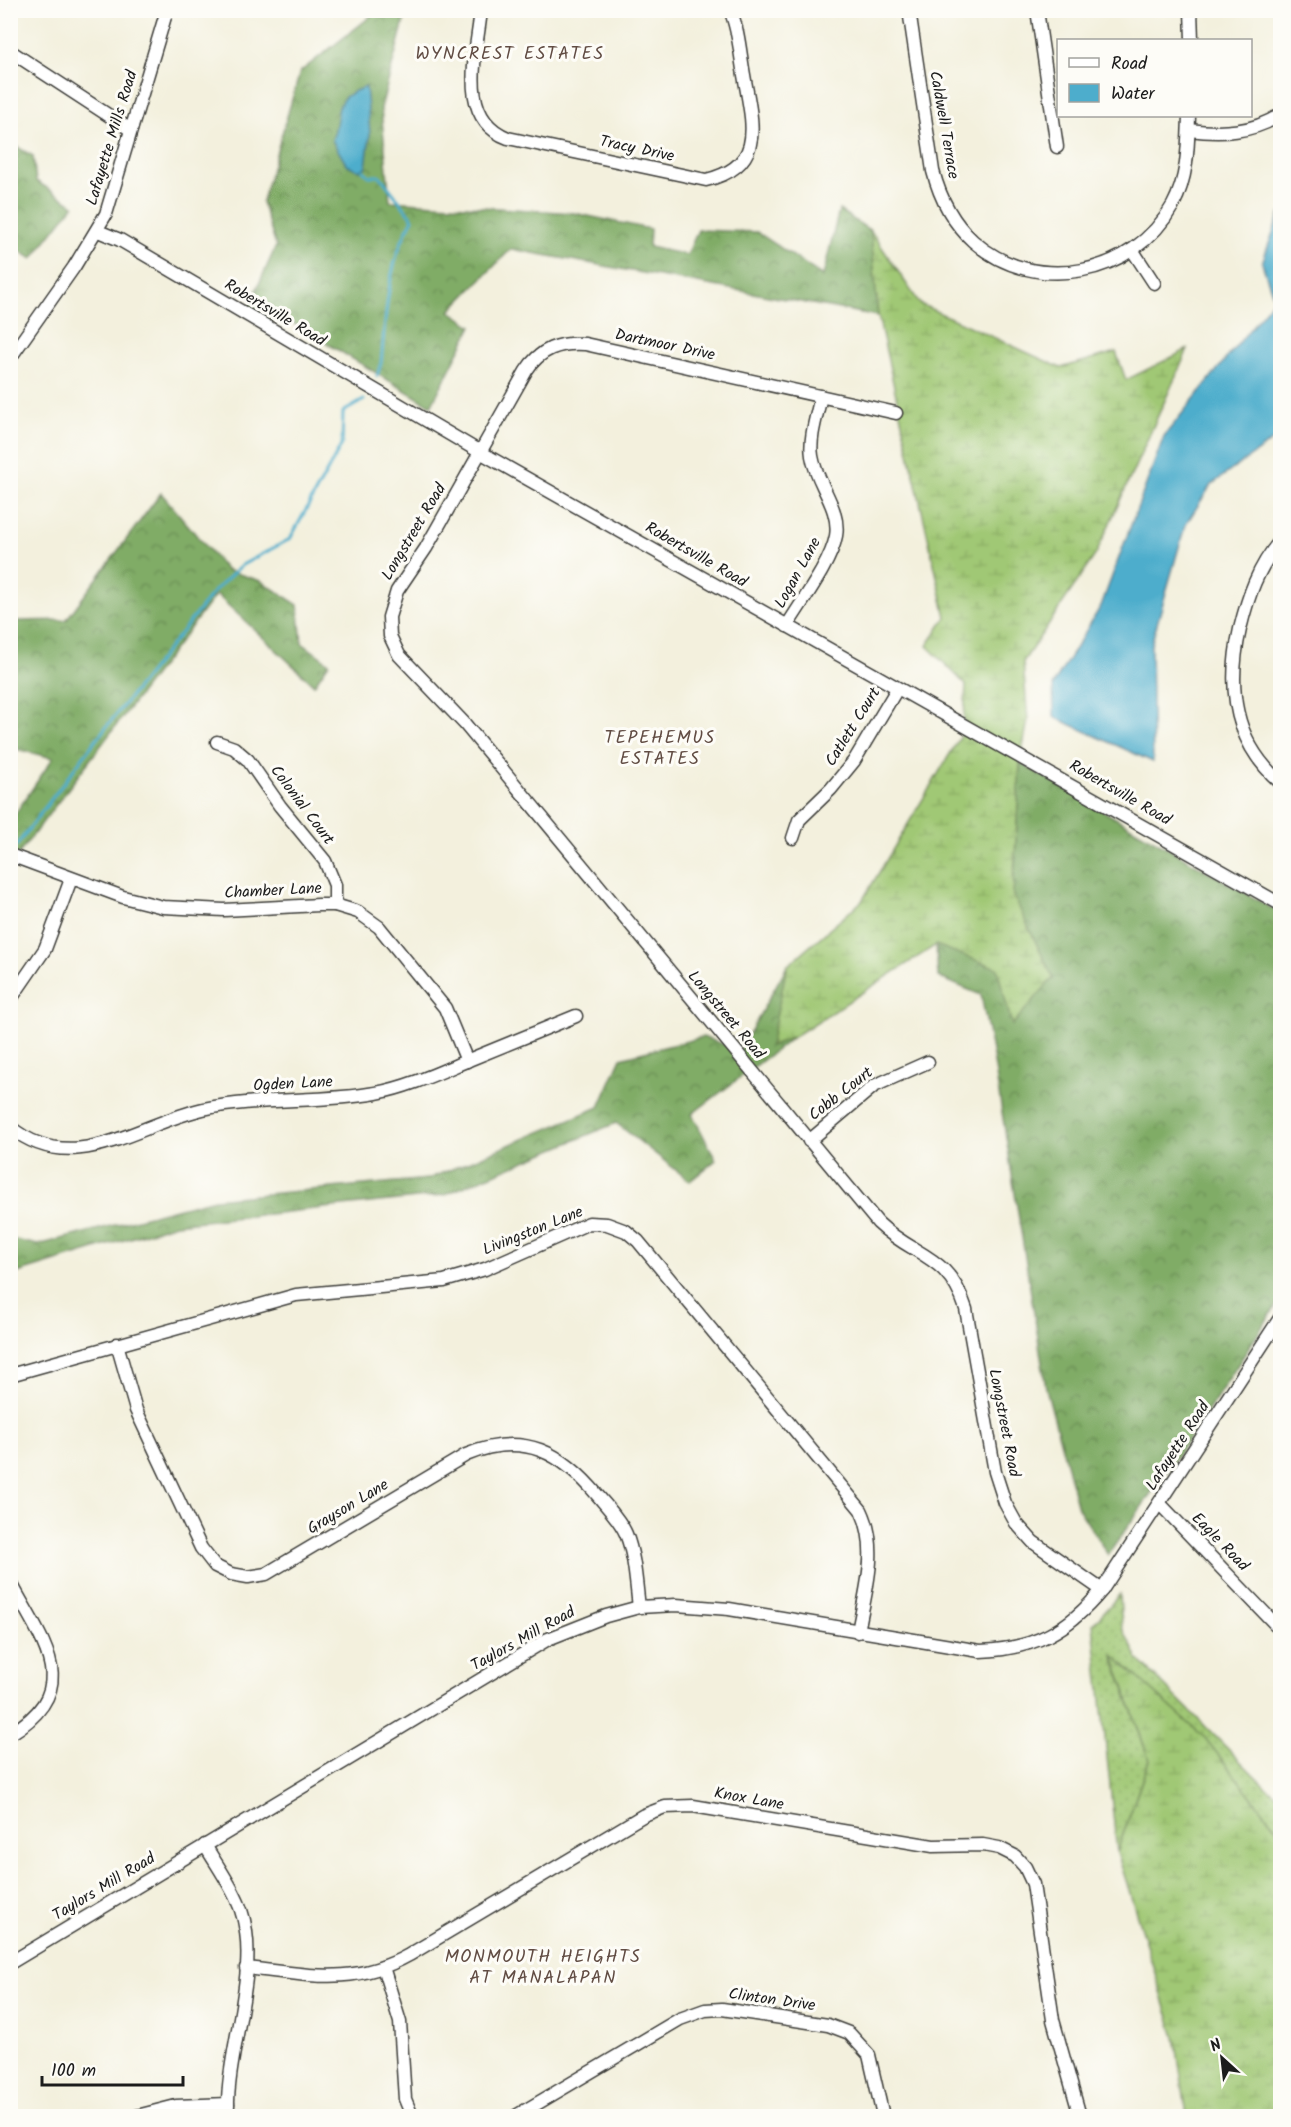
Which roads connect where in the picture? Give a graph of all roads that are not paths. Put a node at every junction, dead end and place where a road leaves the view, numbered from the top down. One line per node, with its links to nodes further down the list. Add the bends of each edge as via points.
1 (167, 10): 11 (street, Lafayette Mills Road)
2 (481, 10): 3 (street, Tracy Drive, via 473,99 481,117 494,131 508,138 706,180 722,176 741,163 753,135)
3 (730, 10)
4 (909, 10): 15 (street, Caldwell Terrace, via 933,171 945,204 965,233 1001,260 1046,273 1092,269)
5 (1037, 10): 13 (street)
6 (1191, 10): 7 (street)
7 (1192, 39)
8 (10, 51): 11 (street)
9 (1281, 115): 12 (street, via 1241,131)
10 (1189, 117): 12 (street, Caldwell Terrace)
11 (131, 130): 14 (street, Lafayette Mills Road)
12 (1189, 130): 15 (street, Caldwell Terrace, via 1184,176 1174,202 1155,230)
13 (1057, 147)
14 (98, 231): 17 (street, Lafayette Mills Road); 20 (street, Robertsville Road, via 120,240)
15 (1133, 251): 16 (street)
16 (1154, 283)
17 (10, 357)
18 (821, 396): 19 (street, Dartmoor Drive); 20 (street, Dartmoor Drive, via 585,344 559,345 531,363); 22 (street, Logan Lane, via 811,453 833,512 836,535 829,555)
19 (896, 413)
20 (480, 452): 22 (street, Robertsville Road); 36 (street, Longstreet Road, via 393,600 389,630 394,647 464,723)
21 (1281, 542): 25 (street, via 1260,570 1246,605 1234,654 1233,679 1248,741)
22 (788, 626): 23 (street, Robertsville Road)
23 (897, 689): 26 (street, Catlett Court, via 854,761 799,820); 29 (street, Robertsville Road)
24 (218, 742): 30 (street, Colonial Court, via 234,748 248,760 325,861 335,885)
25 (1281, 782)
26 (793, 838)
27 (10, 855): 28 (street, Chamber Lane)
28 (71, 879): 30 (street, Chamber Lane, via 141,902 189,910); 31 (street, via 45,949)
29 (1281, 904)
30 (335, 905): 33 (street, Chamber Lane, via 358,912 379,927 445,1008)
31 (10, 1000)
32 (576, 1016): 33 (street, Ogden Lane)
33 (467, 1060): 35 (street, Ogden Lane, via 377,1093 239,1103 202,1110 86,1149 48,1148)
34 (928, 1062): 36 (street, Cobb Court, via 874,1086)
35 (10, 1127)
36 (808, 1141): 42 (street, Longstreet Road, via 878,1223 934,1260 956,1283 966,1309 995,1472 1005,1503 1033,1542)
37 (1281, 1318): 40 (street, Lafayette Road)
38 (117, 1344): 39 (street, Livingston Lane); 43 (street, Grayson Lane, via 142,1424 201,1548 221,1570 238,1576 266,1574 466,1455 493,1446 519,1445 546,1451 568,1463 618,1519 630,1545); 45 (street, Livingston Lane, via 296,1295 444,1281 485,1269 581,1226 614,1226 638,1241 861,1510 870,1530 872,1551)
39 (10, 1375)
40 (1160, 1504): 42 (street, Lafayette Road); 44 (street, Eagle Road)
41 (10, 1581): 46 (street, via 44,1647 53,1674 46,1704 32,1720)
42 (1102, 1590): 45 (street, Taylors Mill Road, via 1083,1613 1062,1628 1034,1642 1006,1649 980,1651)
43 (639, 1607): 45 (street, Taylors Mill Road, via 708,1606); 47 (street, Taylors Mill Road, via 584,1623 548,1639)
44 (1281, 1629)
45 (858, 1632)
46 (10, 1734)
47 (205, 1845): 48 (street, Taylors Mill Road); 50 (street, via 241,1910 247,1935)
48 (10, 1963)
49 (383, 1967): 50 (street, Knox Lane, via 327,1978); 53 (street, via 400,2022 405,2099); 56 (street, Knox Lane, via 644,1815 665,1807 693,1806 933,1846 999,1848 1015,1856 1033,1884 1053,2020)
50 (246, 1968): 51 (street, via 230,2065)
51 (228, 2110): 52 (street, via 176,2106)
52 (137, 2116)
53 (412, 2116)
54 (516, 2116): 55 (street, Clinton Drive, via 681,2019 705,2010 722,2009 828,2025 849,2033 869,2055)
55 (883, 2116)
56 (1080, 2116)

